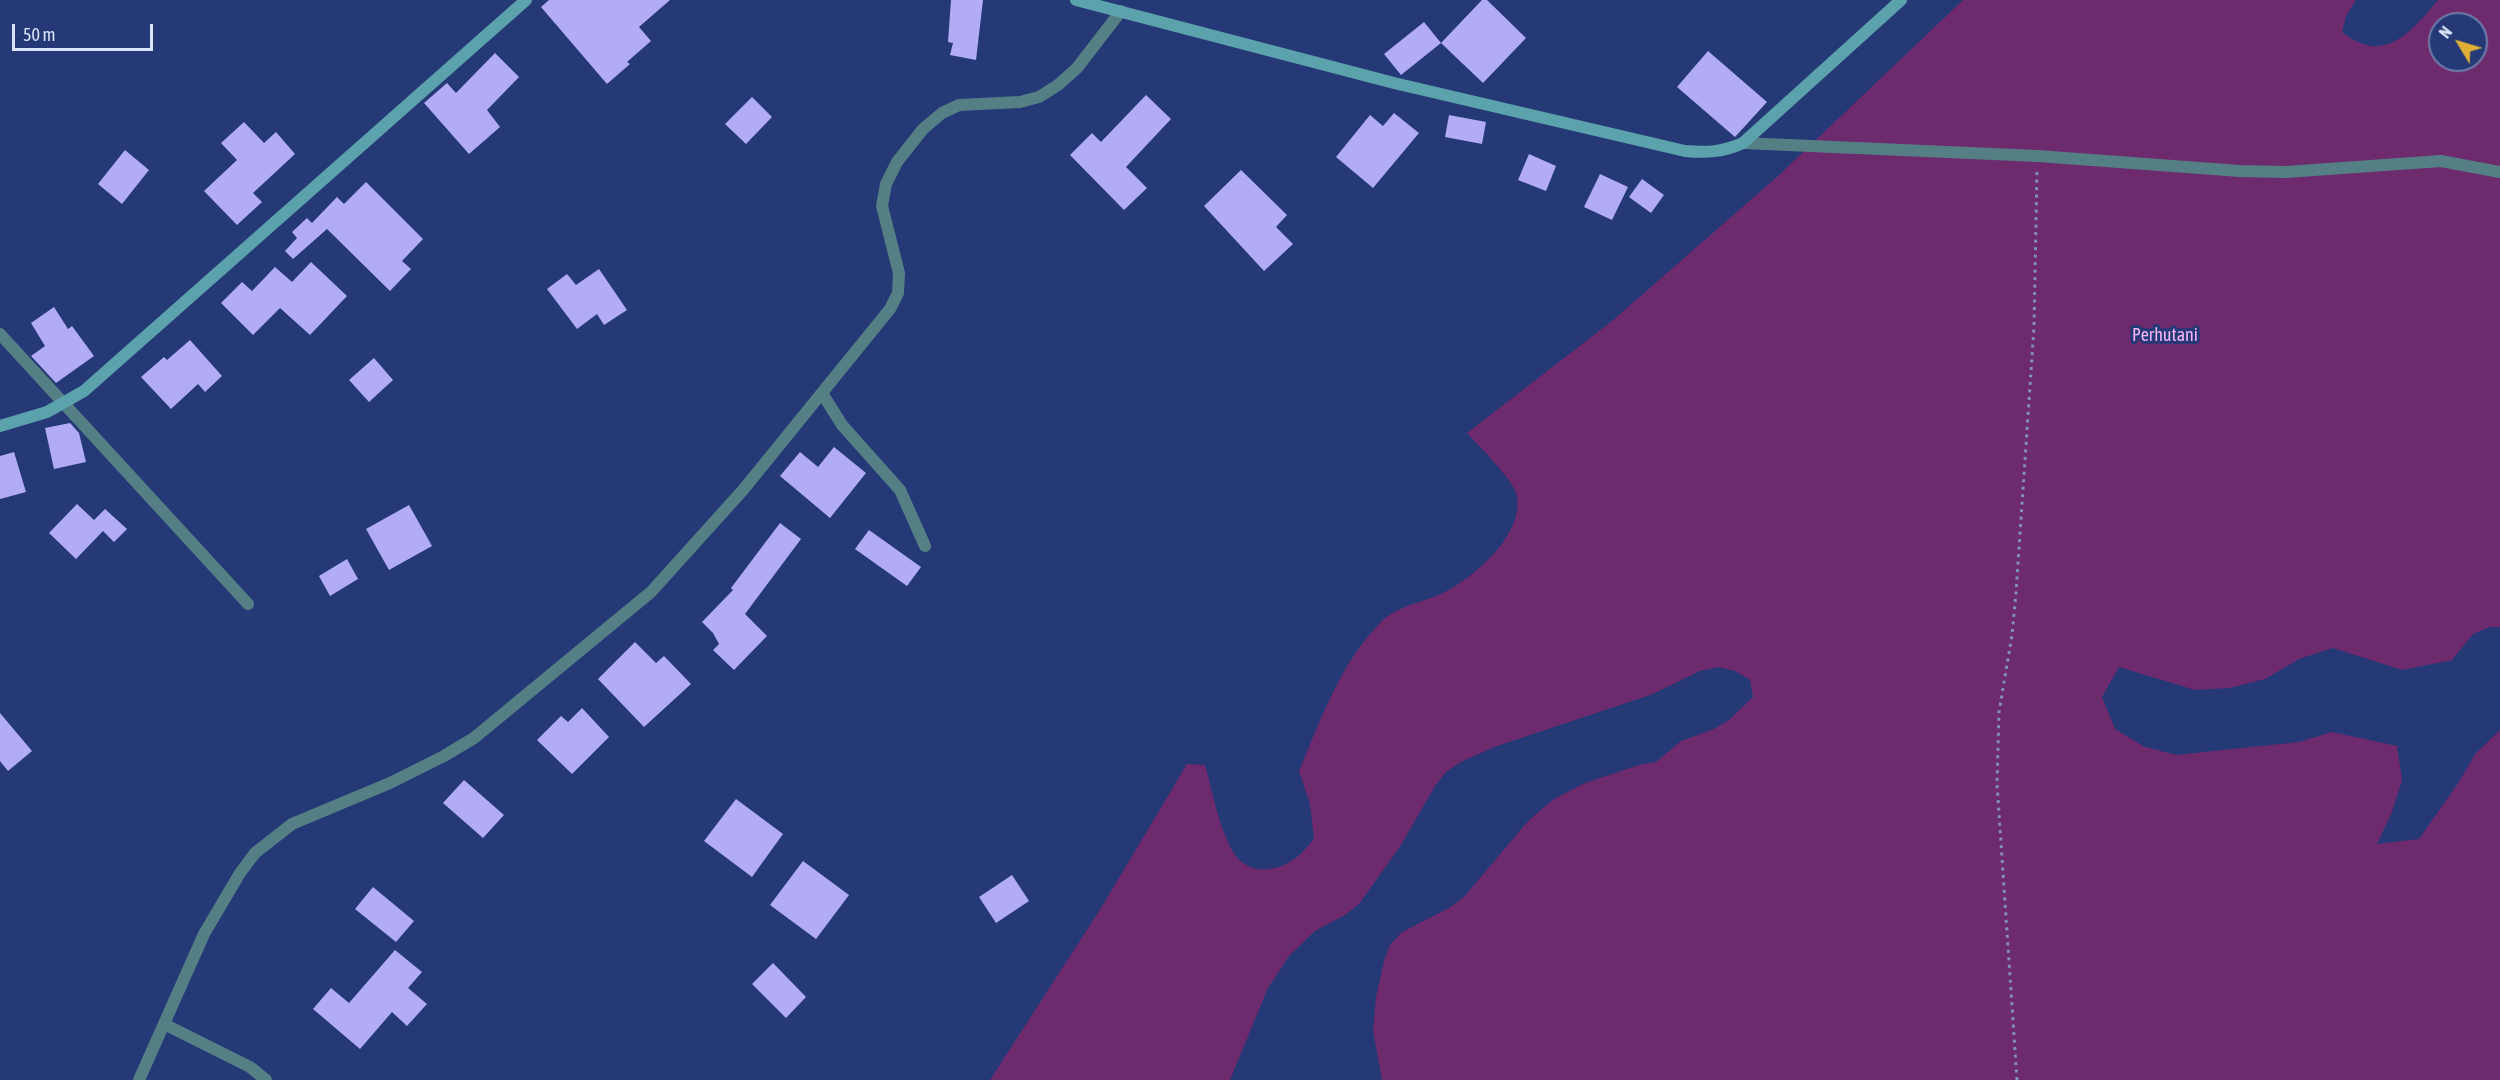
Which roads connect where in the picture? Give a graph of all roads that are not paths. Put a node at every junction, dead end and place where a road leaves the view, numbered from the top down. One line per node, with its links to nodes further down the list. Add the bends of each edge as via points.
1 (526, 0): 9 (street, via 118,363)
2 (1076, 0): 4 (street)
3 (1901, 0): 5 (street)
4 (1121, 11): 5 (street, via 1394,83 1685,151 1725,151); 8 (street, via 1058,86 1020,102 959,105 942,113 923,129 897,162 886,184 882,206 899,273 898,292 890,309)
5 (1743, 143): 6 (street, via 2037,156 2251,171 2441,161)
6 (2500, 171)
7 (0, 334): 9 (street)
8 (822, 393): 11 (street, via 842,425 900,490); 13 (street, via 743,490 651,592 474,738 390,783 292,824 255,853 204,934)
9 (65, 404): 10 (street); 12 (street)
10 (0, 426)
11 (925, 546)
12 (248, 604)
13 (164, 1024): 14 (street); 15 (street, via 250,1067)
14 (139, 1080)
15 (266, 1080)

